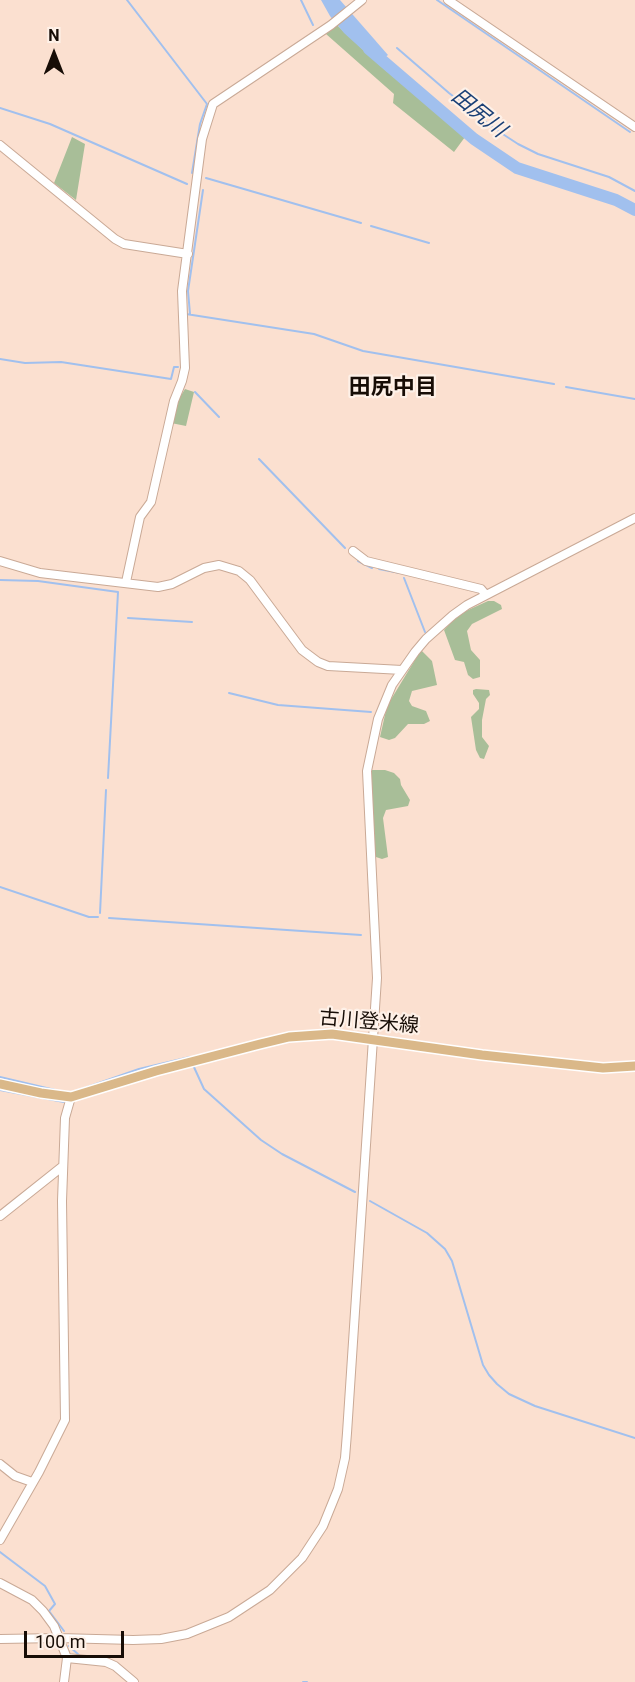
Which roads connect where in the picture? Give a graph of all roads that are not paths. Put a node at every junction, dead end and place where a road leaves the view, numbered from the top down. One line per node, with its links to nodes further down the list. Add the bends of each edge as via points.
1 (362, 0): 5 (street, via 213,104 202,139)
2 (448, 0): 3 (street)
3 (635, 128)
4 (0, 145): 5 (street, via 115,239 124,244)
5 (188, 254): 9 (street, via 182,291 185,368 151,502 140,518)
6 (635, 518): 10 (street)
7 (353, 551): 10 (street, via 366,561 481,589)
8 (0, 561): 9 (street, via 40,573)
9 (126, 582): 11 (street, via 165,586 219,565 239,571 302,650 318,662 328,666)
10 (486, 595): 11 (street, via 440,626)
11 (402, 670): 12 (street, via 381,710 367,771 377,978)
12 (373, 1039): 13 (main road, 古川登米線, via 603,1068); 15 (main road, 古川登米線, via 332,1034 289,1037); 22 (street, via 345,1458 323,1526 288,1574 230,1617 187,1634 161,1639)
13 (635, 1066)
14 (0, 1084): 15 (main road, 古川登米線)
15 (71, 1097): 16 (street, via 65,1118)
16 (63, 1166): 17 (street); 19 (street, via 65,1420)
17 (0, 1216)
18 (0, 1464): 19 (street, via 15,1476)
19 (32, 1482): 20 (street)
20 (0, 1540)
21 (0, 1583): 22 (street, via 44,1611)
22 (59, 1638): 23 (street); 24 (street)
23 (0, 1640)
24 (67, 1658): 25 (street); 26 (street, via 106,1662)
25 (64, 1682)
26 (134, 1682)

